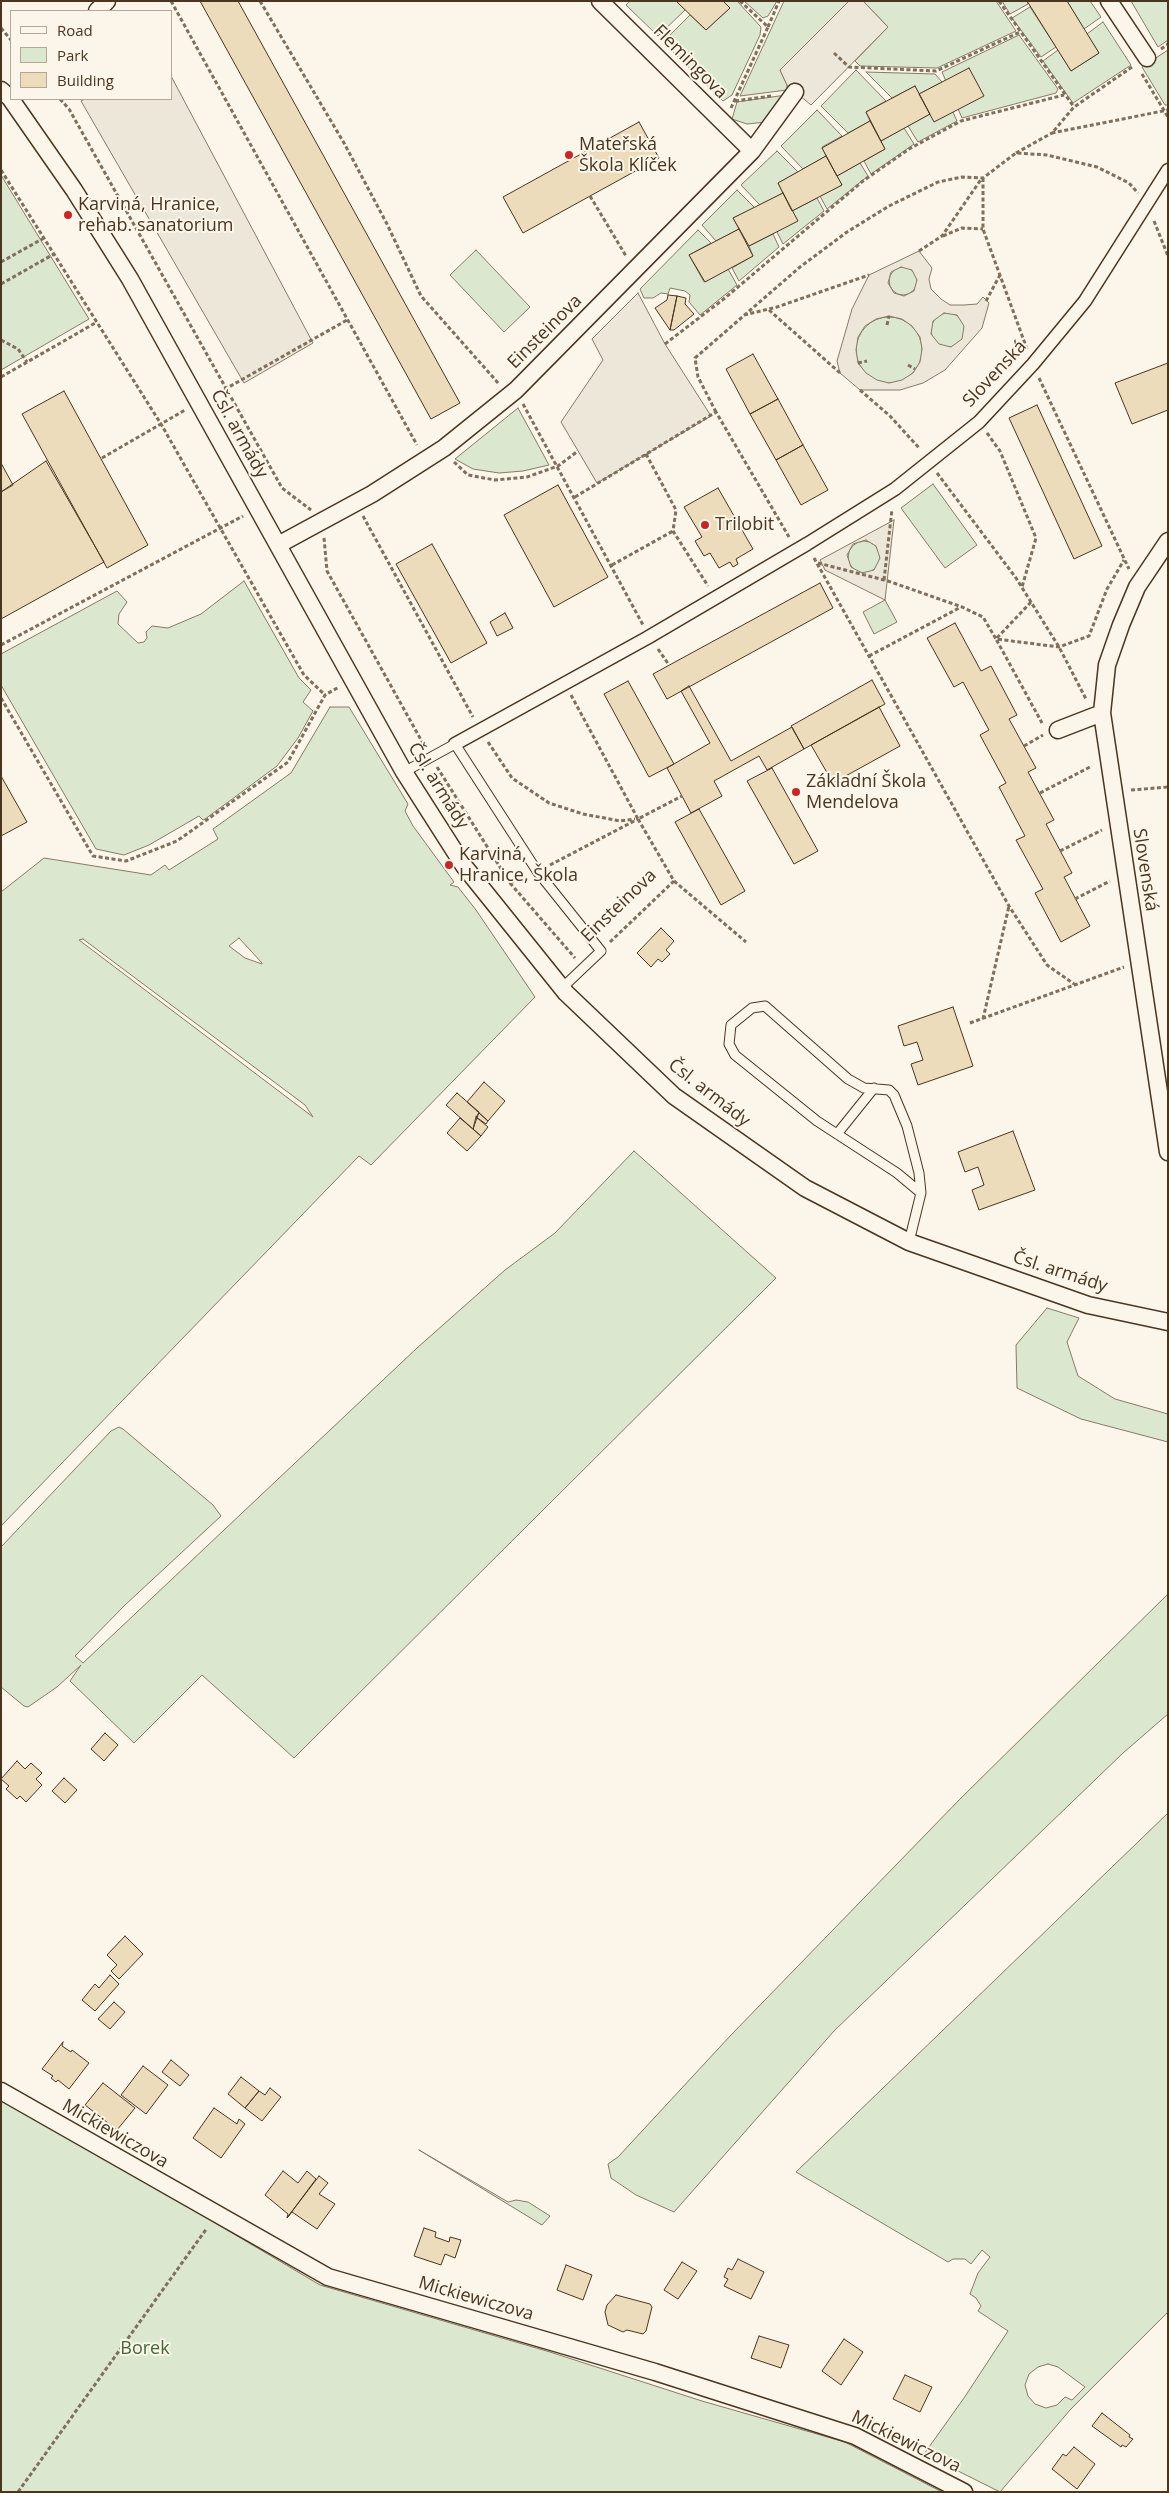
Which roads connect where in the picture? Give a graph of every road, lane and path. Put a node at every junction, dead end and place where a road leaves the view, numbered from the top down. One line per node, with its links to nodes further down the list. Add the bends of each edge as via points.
1 (107, 1): 9 (street)
2 (172, 1): 48 (path)
3 (260, 1): 61 (path, via 344,143 421,296)
4 (600, 1): 24 (street, Flemingova)
5 (740, 1): 10 (path)
6 (779, 1): 10 (path)
7 (999, 1): 12 (path)
8 (1109, 1): 15 (street)
9 (98, 10)
10 (768, 27): 20 (path)
11 (1, 28): 13 (path)
12 (1020, 32): 14 (path, via 936,71 849,67); 17 (path)
13 (10, 39)
14 (834, 53)
15 (1142, 61): 21 (path); 22 (path)
16 (795, 92): 20 (path); 26 (street, Einsteinova)
17 (1064, 95): 21 (path); 52 (path, via 961,121 909,149 863,181 725,298)
18 (11, 100): 66 (street, Čsl. armády, via 130,279)
19 (61, 100): 62 (path, via 69,109)
20 (734, 101): 24 (path)
21 (1074, 107): 25 (path)
22 (1166, 110): 23 (path); 25 (path)
23 (1168, 117)
24 (724, 123): 26 (street, Flemingova)
25 (1052, 133): 27 (path)
26 (752, 151): 40 (street, Einsteinova)
27 (1016, 153): 30 (path); 32 (path, via 1047,155 1097,167 1129,183)
28 (1, 170): 35 (path)
29 (1168, 170): 32 (street, Slovenská)
30 (983, 178): 33 (path); 34 (path); 46 (path, via 962,177 938,182 889,206 800,267)
31 (590, 196): 40 (path, via 624,254)
32 (1147, 202): 38 (path); 56 (street, Slovenská, via 1085,301)
33 (983, 229): 34 (path, via 962,228); 41 (path)
34 (942, 236): 36 (path)
35 (44, 238): 37 (path); 39 (path)
36 (919, 251)
37 (54, 254): 43 (path); 49 (path)
38 (1168, 256)
39 (1, 262)
40 (637, 268): 63 (street, Einsteinova)
41 (1000, 274): 44 (path); 56 (path)
42 (869, 276): 45 (path)
43 (1, 284)
44 (986, 301)
45 (769, 310): 46 (path); 59 (path)
46 (744, 315): 67 (path, via 695,358 698,377)
47 (889, 316): 50 (path)
48 (347, 320): 62 (path); 70 (path, via 418,448)
49 (97, 322): 54 (path); 69 (path)
50 (887, 325)
51 (1, 340): 54 (path, via 18,349)
52 (665, 344)
53 (868, 361): 55 (path)
54 (27, 362): 60 (path)
55 (858, 363)
56 (1033, 364): 68 (street, Slovenská); 87 (path)
57 (908, 365): 58 (path)
58 (915, 369)
59 (840, 373)
60 (1, 377)
61 (500, 385): 63 (path); 65 (path)
62 (227, 388): 66 (path); 81 (path, via 282,488)
63 (516, 390): 71 (street, Einsteinova); 76 (path)
64 (860, 390): 75 (path, via 914,441)
65 (492, 391)
66 (199, 403): 69 (path); 80 (street, Čsl. armády)
67 (716, 412): 73 (path); 86 (path)
68 (979, 422): 75 (street, Slovenská); 91 (path, via 1000,451 1036,538)
69 (161, 424): 74 (path); 82 (path)
70 (426, 443)
71 (444, 448): 76 (path, via 468,475 495,480 527,477); 79 (street, Einsteinova)
72 (578, 451): 76 (path)
73 (646, 454): 78 (path); 83 (path, via 676,510)
74 (102, 458)
75 (928, 462): 77 (street, Slovenská); 91 (path)
76 (558, 466): 78 (path)
77 (894, 489): 86 (street, Slovenská); 90 (path)
78 (575, 497): 89 (path)
79 (356, 503): 85 (street, Einsteinova); 106 (path)
80 (257, 508): 82 (path); 85 (street, Čsl. armády)
81 (313, 511)
82 (221, 527): 98 (path); 103 (path, via 304,675 325,696 288,762 177,841 126,861 93,856)
83 (673, 531): 89 (path); 93 (path)
84 (1168, 541): 92 (street, Slovenská)
85 (278, 545): 109 (street, Čsl. armády)
86 (801, 547): 88 (path); 93 (street)
87 (1124, 560): 92 (path); 99 (path, via 1107,589 1089,636)
88 (817, 563): 90 (path); 100 (path)
89 (612, 565): 96 (path)
90 (884, 580): 95 (path)
91 (1022, 587): 94 (path)
92 (1137, 587): 104 (street, Slovenská, via 1106,666)
93 (716, 598): 96 (street)
94 (1031, 602): 97 (path); 99 (path)
95 (962, 607): 97 (path, via 983,617); 100 (path)
96 (650, 636): 101 (path); 102 (street)
97 (996, 639): 99 (path); 105 (path)
98 (1, 645)
99 (1059, 647): 104 (path)
100 (869, 656): 124 (path)
101 (669, 665)
102 (565, 683): 106 (street); 115 (path, Einsteinova)
103 (1, 698)
104 (1098, 714): 107 (street); 112 (street, Slovenská)
105 (1042, 724)
106 (480, 730): 108 (street); 115 (path, via 512,778 549,803 620,821)
107 (1058, 730)
108 (455, 744): 109 (lane); 126 (lane, via 538,871)
109 (404, 772): 131 (street, Čsl. armády, via 464,866)
110 (1095, 772): 113 (path, via 1094,765)
111 (1168, 787): 112 (path)
112 (1112, 792): 128 (street, Slovenská)
113 (1040, 794)
114 (682, 796): 115 (path)
115 (638, 819): 119 (path, Einsteinova)
116 (1101, 821): 117 (path, via 1103,831)
117 (1060, 851)
118 (1109, 872): 120 (path)
119 (674, 881): 125 (path); 126 (path, Einsteinova)
120 (1110, 881): 122 (path); 123 (path)
121 (510, 883): 129 (path)
122 (1112, 891)
123 (1075, 899)
124 (1009, 906): 130 (path, via 1047,965); 132 (path)
125 (746, 942)
126 (601, 951): 129 (lane, Einsteinova)
127 (1123, 958): 128 (path)
128 (1131, 965): 130 (path); 136 (street, Slovenská)
129 (583, 968): 131 (lane, Einsteinova)
130 (1074, 984): 132 (path)
131 (562, 988): 138 (street, Čsl. armády, via 674,1096 805,1188)
132 (983, 1018): 133 (path)
133 (970, 1024)
134 (874, 1088): 135 (lane); 135 (lane, via 864,1088 848,1079 765,1006 752,1008 731,1025 729,1044 735,1055); 137 (lane, via 889,1090 900,1108 915,1153)
135 (837, 1134): 137 (lane)
136 (1168, 1152)
137 (921, 1193): 138 (lane)
138 (909, 1242): 139 (street, Čsl. armády, via 1088,1304)
139 (1168, 1322)
140 (1, 2091): 141 (street, Mickiewiczova)
141 (218, 2214): 142 (path); 143 (street, Mickiewiczova, via 328,2277 655,2372 855,2436)
142 (18, 2492)
143 (964, 2492)

